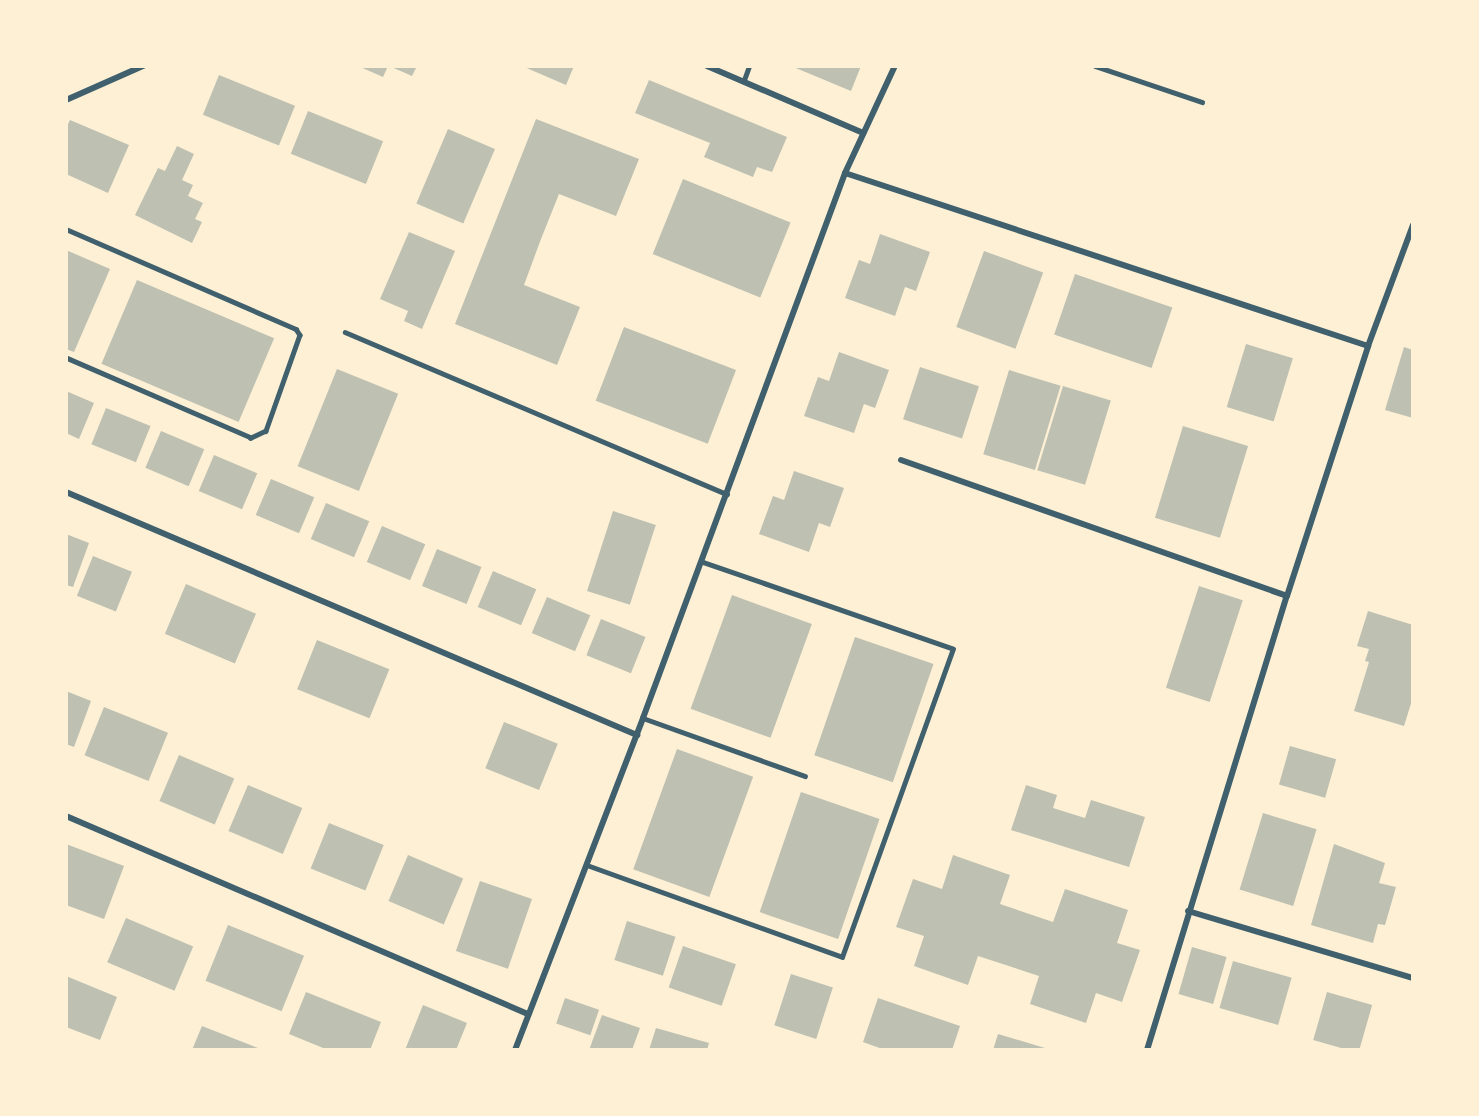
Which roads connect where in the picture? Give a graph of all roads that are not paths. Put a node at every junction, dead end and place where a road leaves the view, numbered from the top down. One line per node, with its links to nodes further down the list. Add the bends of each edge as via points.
1 (143, 66): 7 (street)
2 (707, 66): 6 (street)
3 (749, 66): 6 (lane)
4 (895, 66): 9 (street)
5 (1095, 66): 8 (lane)
6 (744, 80): 9 (street)
7 (66, 100)
8 (1202, 102)
9 (863, 133): 10 (street)
10 (845, 173): 14 (street); 18 (street)
11 (1413, 225): 14 (street)
12 (66, 229): 15 (lane, via 296,329 300,335 266,431 251,438)
13 (345, 332): 18 (lane)
14 (1368, 346): 20 (street)
15 (66, 358)
16 (901, 460): 20 (street)
17 (66, 492): 22 (street)
18 (727, 494): 19 (street)
19 (702, 562): 21 (street); 25 (lane, via 953,649 842,957)
20 (1287, 596): 26 (street)
21 (643, 718): 22 (street); 23 (lane)
22 (637, 735): 25 (street)
23 (805, 776)
24 (66, 816): 28 (street)
25 (587, 865): 28 (street)
26 (1188, 911): 27 (street); 30 (street)
27 (1413, 978)
28 (528, 1014): 29 (street)
29 (514, 1050)
30 (1147, 1050)

